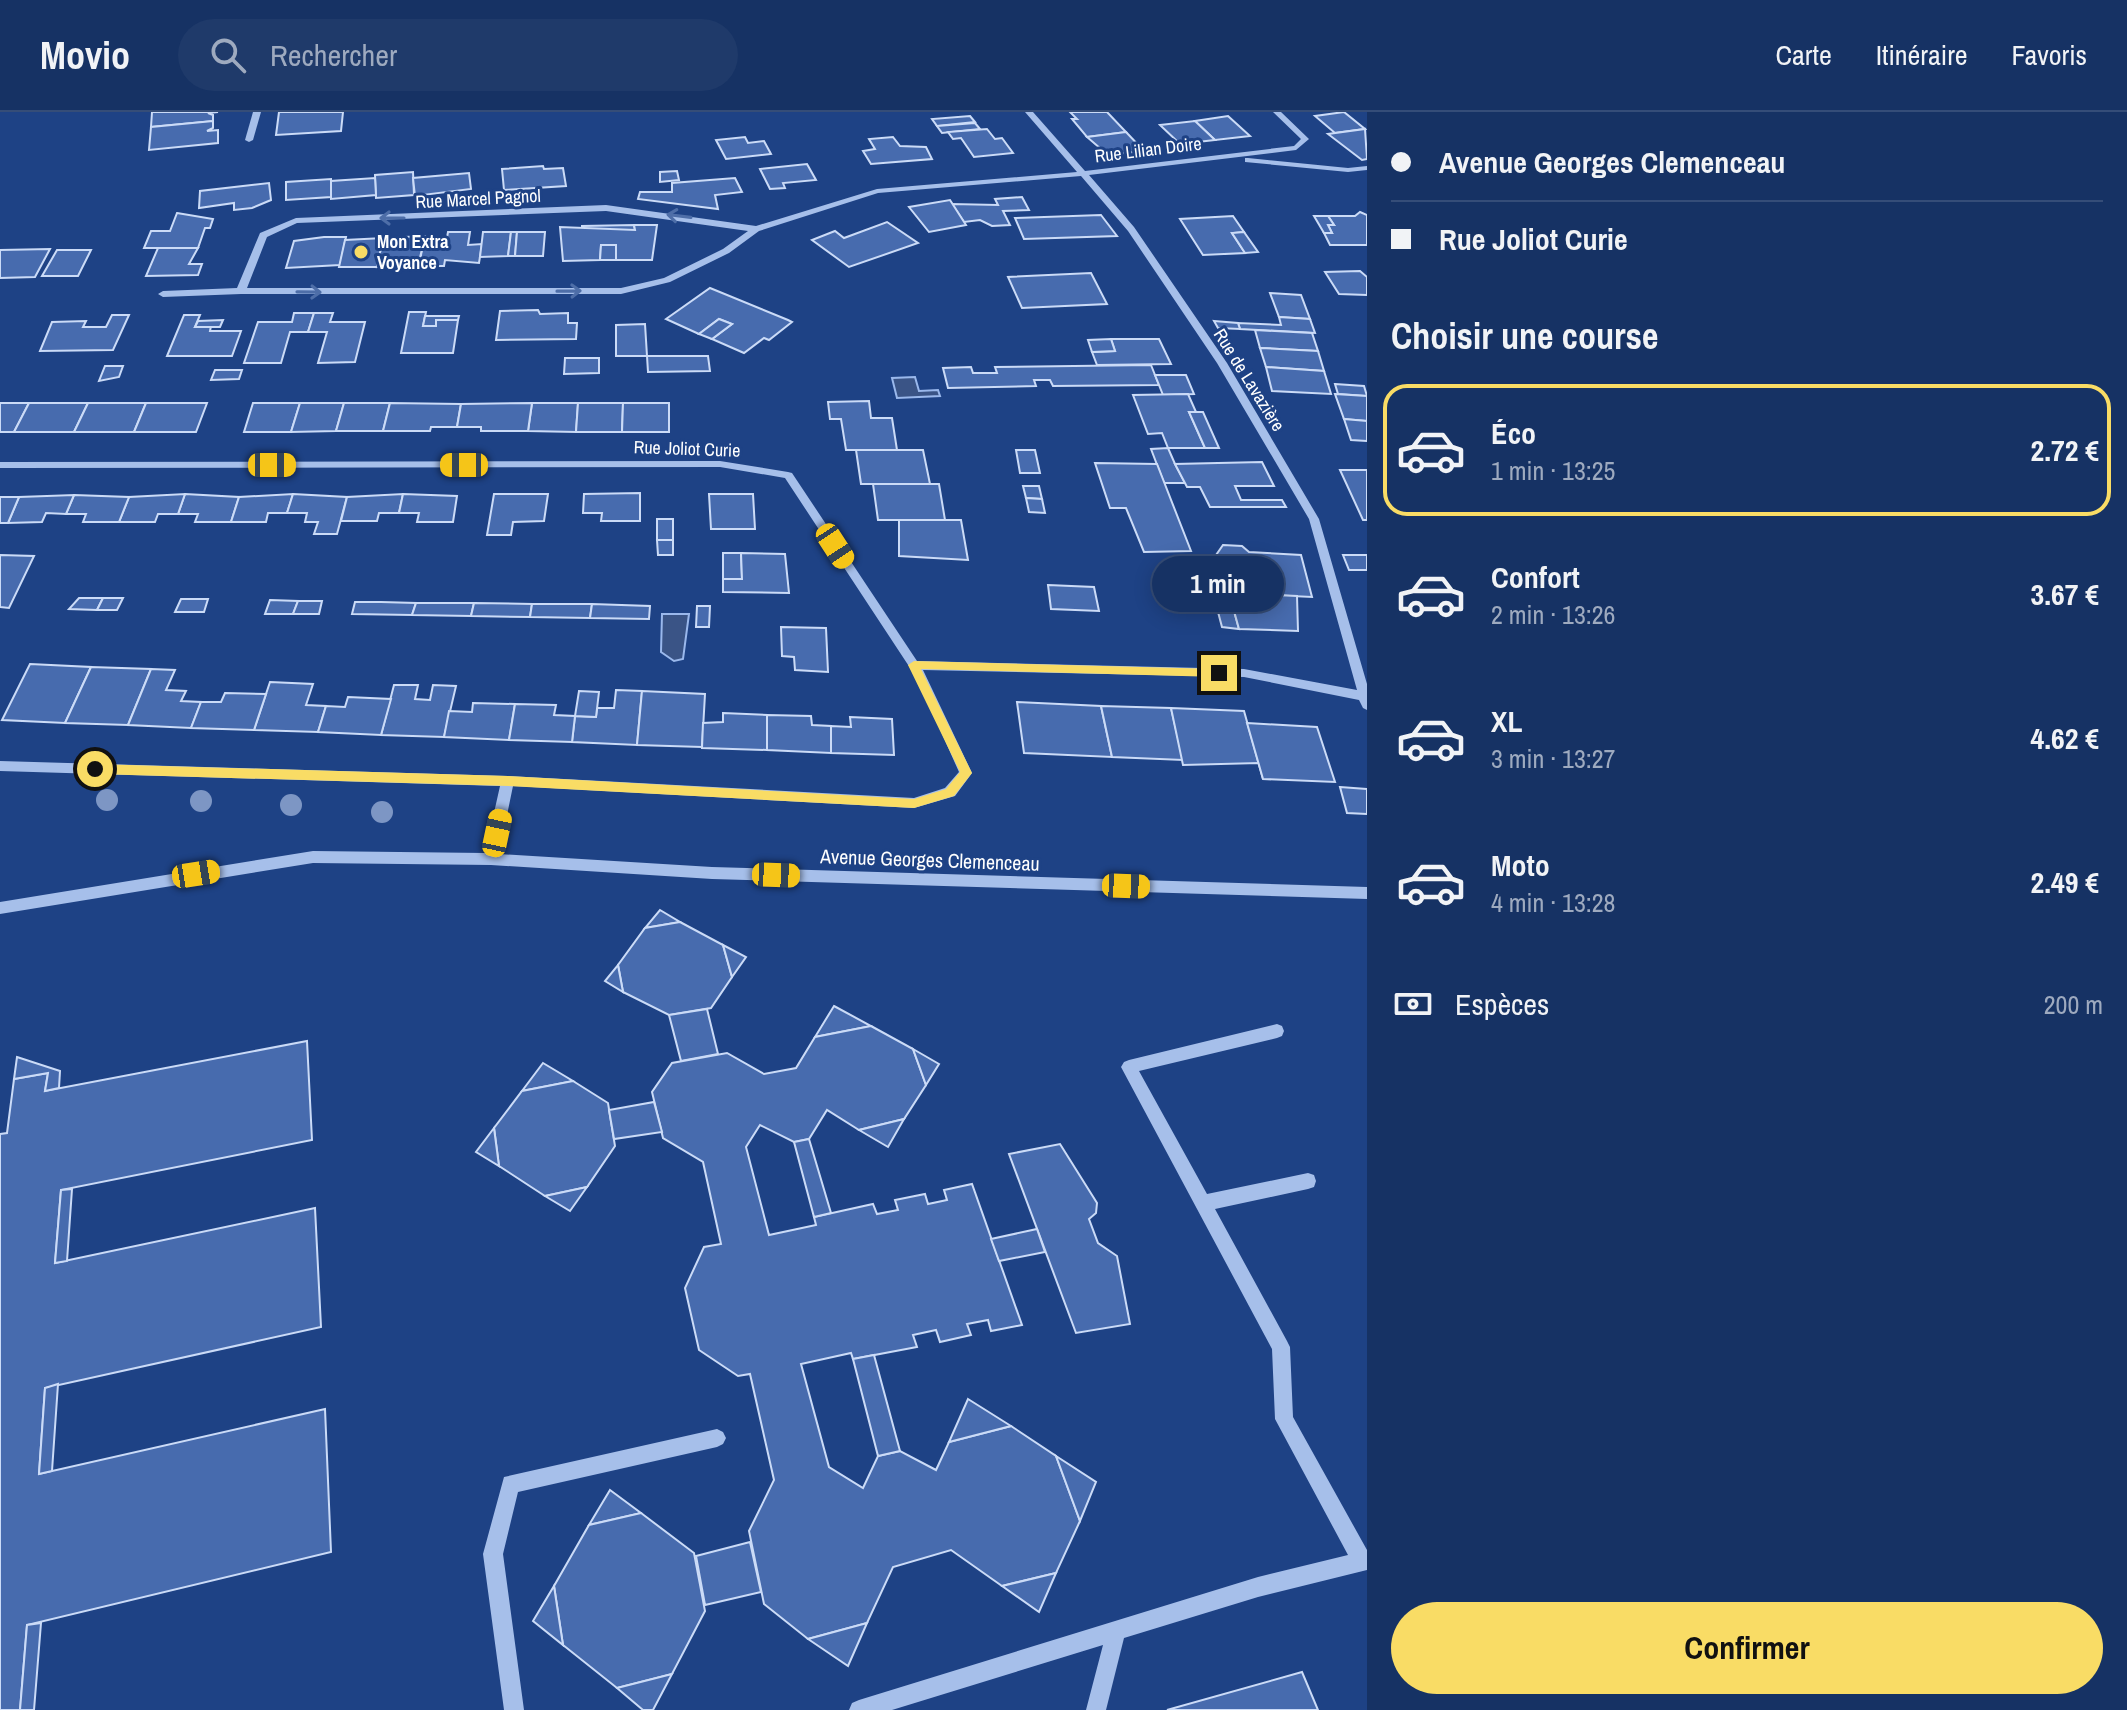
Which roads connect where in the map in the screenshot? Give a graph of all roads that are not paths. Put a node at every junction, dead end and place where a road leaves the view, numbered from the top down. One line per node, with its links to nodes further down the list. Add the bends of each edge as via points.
1 (257, 112): 4 (street)
2 (1029, 112): 7 (street, Rue de Lavazière)
3 (1277, 112): 5 (street, via 1305,139 1296,148)
4 (249, 140)
5 (1220, 157): 6 (street); 7 (street, Rue Lilian Doire)
6 (1367, 168)
7 (1080, 174): 8 (street, Rue Marcel Pagnol, via 877,191); 13 (street, Rue de Lavazière, via 1148,253 1222,363 1314,519)
8 (756, 229): 9 (street, Rue Marcel Pagnol, one-way to 8, via 621,291 667,280 726,251); 9 (street, Rue Marcel Pagnol, one-way to 9, via 606,208 296,221 263,235)
9 (241, 291): 10 (street, Rue Marcel Pagnol)
10 (163, 294)
11 (0, 465): 12 (street, Rue Joliot Curie, via 720,464 788,475)
12 (914, 665): 13 (street, via 1244,673); 15 (street, via 966,773 950,792 914,803)
13 (1366, 700)
14 (0, 766): 15 (street)
15 (508, 781): 16 (street)
16 (491, 859): 17 (street, Avenue Georges Clemenceau, via 712,873); 18 (street, Avenue Georges Clemenceau, via 313,857)
17 (1367, 893)
18 (0, 908)
19 (1277, 1031): 21 (street, via 1129,1067)
20 (1308, 1181): 21 (street)
21 (1203, 1203): 23 (street, via 1281,1347 1284,1419)
22 (717, 1438): 25 (street, via 511,1484 493,1554)
23 (1364, 1561): 24 (street)
24 (1116, 1631): 26 (street); 27 (street)
25 (514, 1710)
26 (859, 1710)
27 (1096, 1710)

